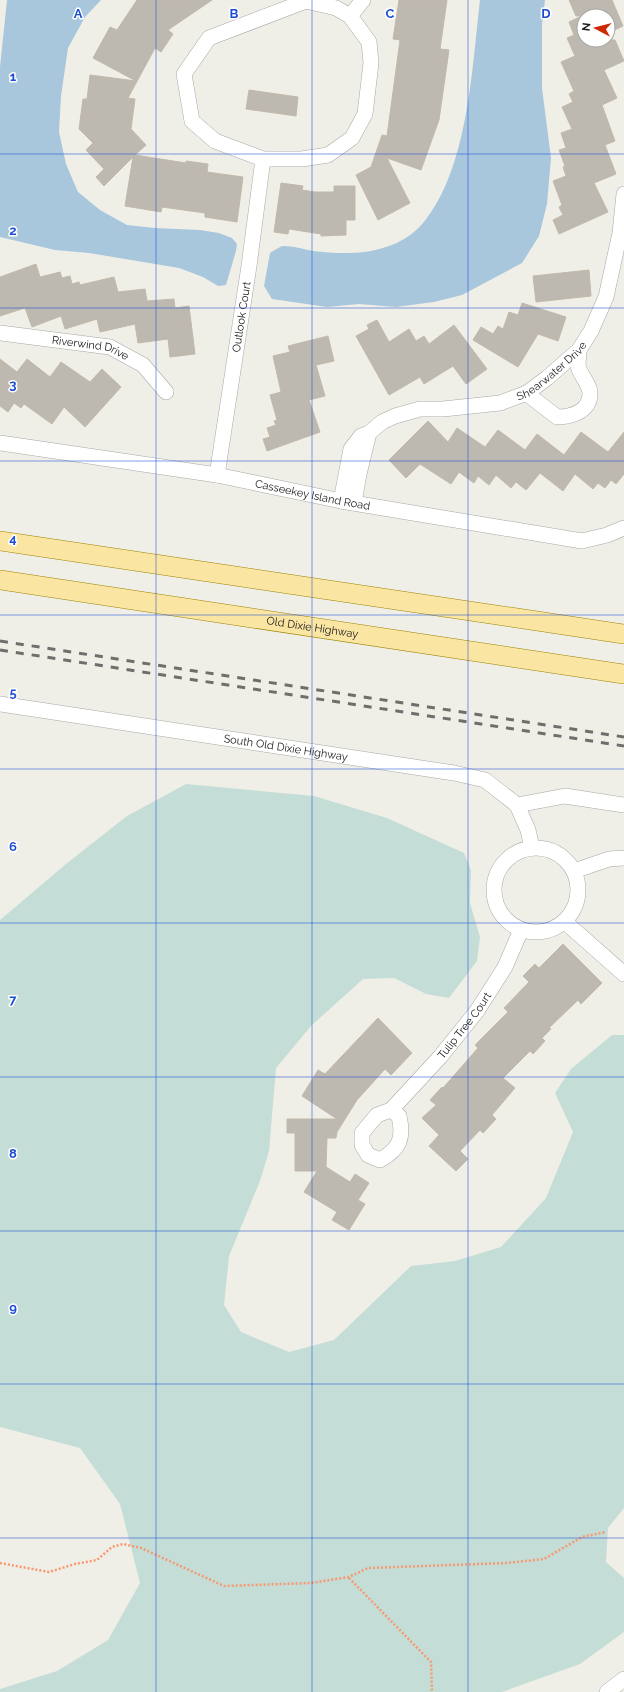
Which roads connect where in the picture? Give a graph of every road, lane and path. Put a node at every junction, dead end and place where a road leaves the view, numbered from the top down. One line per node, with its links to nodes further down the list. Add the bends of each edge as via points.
1 (363, 0): 2 (street)
2 (350, 16): 3 (street, via 369,42 371,63 365,114 352,138 328,155 302,159); 3 (street, via 336,8 306,1 208,38 184,74 192,121 214,141)
3 (263, 159): 10 (street, Outlook Court)
4 (624, 194): 6 (street, Shearwater Drive, via 620,233 606,297 591,331)
5 (0, 333): 7 (street, Riverwind Drive, via 110,348 142,365)
6 (579, 350): 8 (street, Shearwater Drive); 8 (street, via 579,368 590,391 589,400 582,410 573,416 557,417)
7 (166, 392)
8 (526, 393): 11 (street, Shearwater Drive, via 500,403 408,411 382,422 361,436 351,450)
9 (0, 443): 10 (street, Casseekey Island Road)
10 (217, 474): 11 (street, Casseekey Island Road)
11 (347, 502): 12 (street, Casseekey Island Road, via 582,541)
12 (624, 528)
13 (0, 541): 15 (main road)
14 (0, 580): 16 (main road, Old Dixie Highway)
15 (624, 634)
16 (624, 674)
17 (0, 704): 18 (street, South Old Dixie Highway, via 454,773 485,780)
18 (516, 805): 19 (street, via 565,796); 20 (street, South Old Dixie Highway, via 528,830)
19 (624, 805)
20 (532, 848): 22 (street, via 547,849 559,855); 24 (street, via 509,858 496,878 494,892 498,906 506,919)
21 (624, 858): 22 (street, via 609,859)
22 (574, 871): 23 (street, via 579,892 575,908)
23 (565, 922): 24 (street, via 546,932); 25 (street)
24 (521, 930): 26 (street, Tulip Tree Court, via 505,967 477,1011 440,1057)
25 (624, 974)
26 (391, 1110)
27 (606, 1532): 29 (path, via 582,1537 544,1559 368,1568)
28 (0, 1563): 29 (path, via 49,1572 97,1560 112,1547 123,1544 141,1548 224,1586 311,1583)
29 (349, 1577): 31 (path, via 431,1662)
30 (624, 1679): 32 (street)
31 (432, 1692)
32 (607, 1692)

